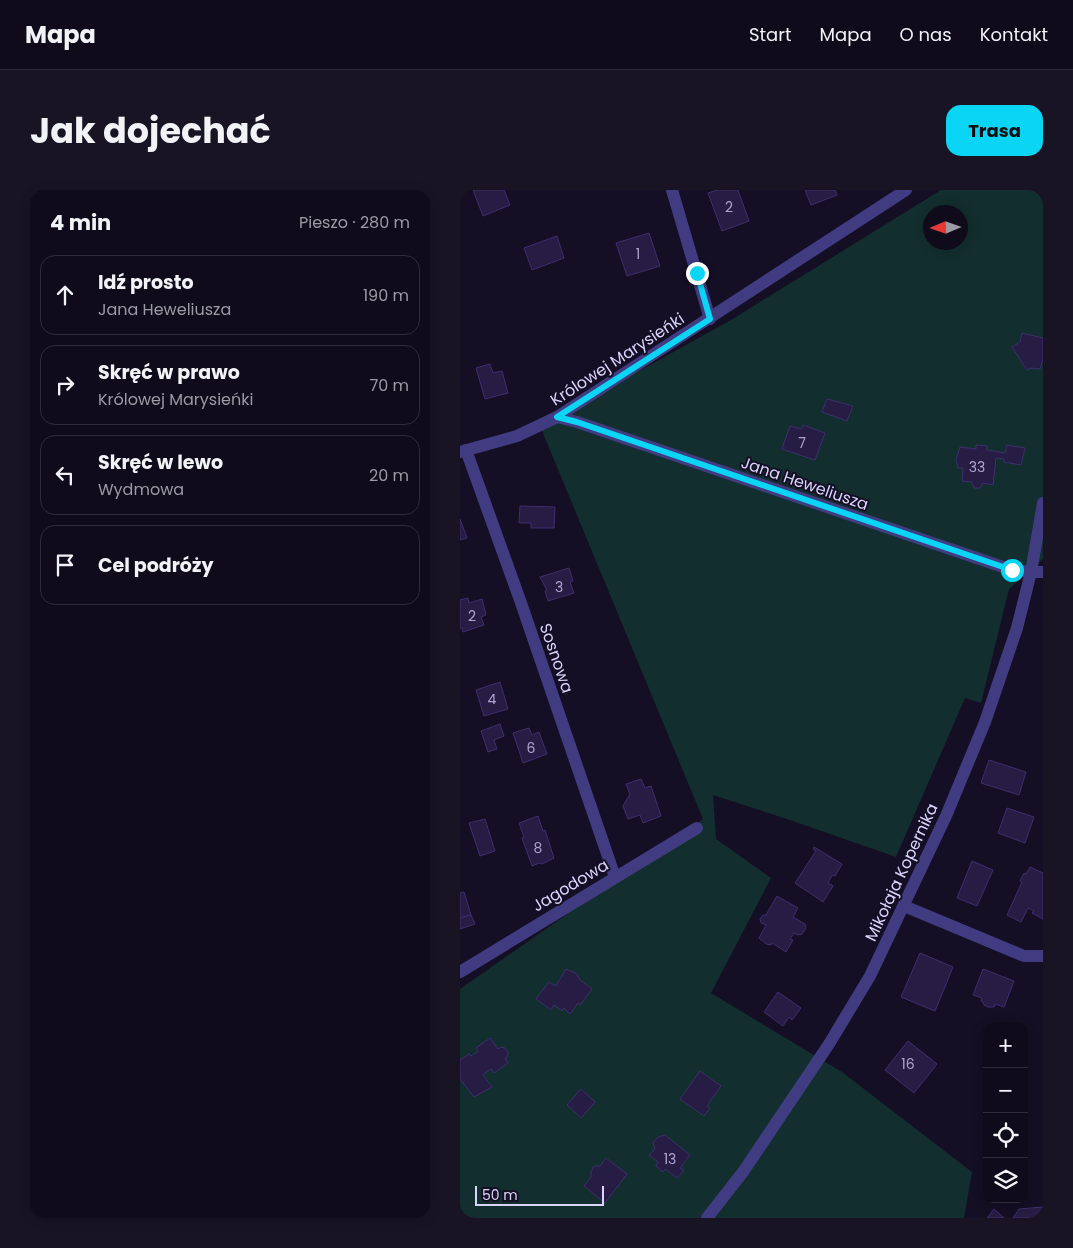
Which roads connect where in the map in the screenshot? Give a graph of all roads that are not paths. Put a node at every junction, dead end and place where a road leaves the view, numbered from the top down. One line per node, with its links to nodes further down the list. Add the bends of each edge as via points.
1 (672, 190): 3 (street)
2 (906, 190): 3 (street, Królowej Marysieńki)
3 (710, 319): 4 (street, Królowej Marysieńki)
4 (557, 417): 5 (street, Królowej Marysieńki, via 517,436); 7 (street, Jana Heweliusza, via 1003,566)
5 (463, 451): 9 (street, Sosnowa, via 520,600)
6 (1043, 503): 7 (street, Mikołaja Kopernika)
7 (1037, 572): 10 (street, Mikołaja Kopernika, via 984,722 946,816)
8 (697, 828): 9 (street, Jagodowa)
9 (615, 876): 12 (street, Jagodowa)
10 (904, 906): 11 (street, via 1024,956); 13 (street, Mikołaja Kopernika, via 870,976 829,1044 743,1172)
11 (1043, 956)
12 (460, 972)
13 (707, 1218)

